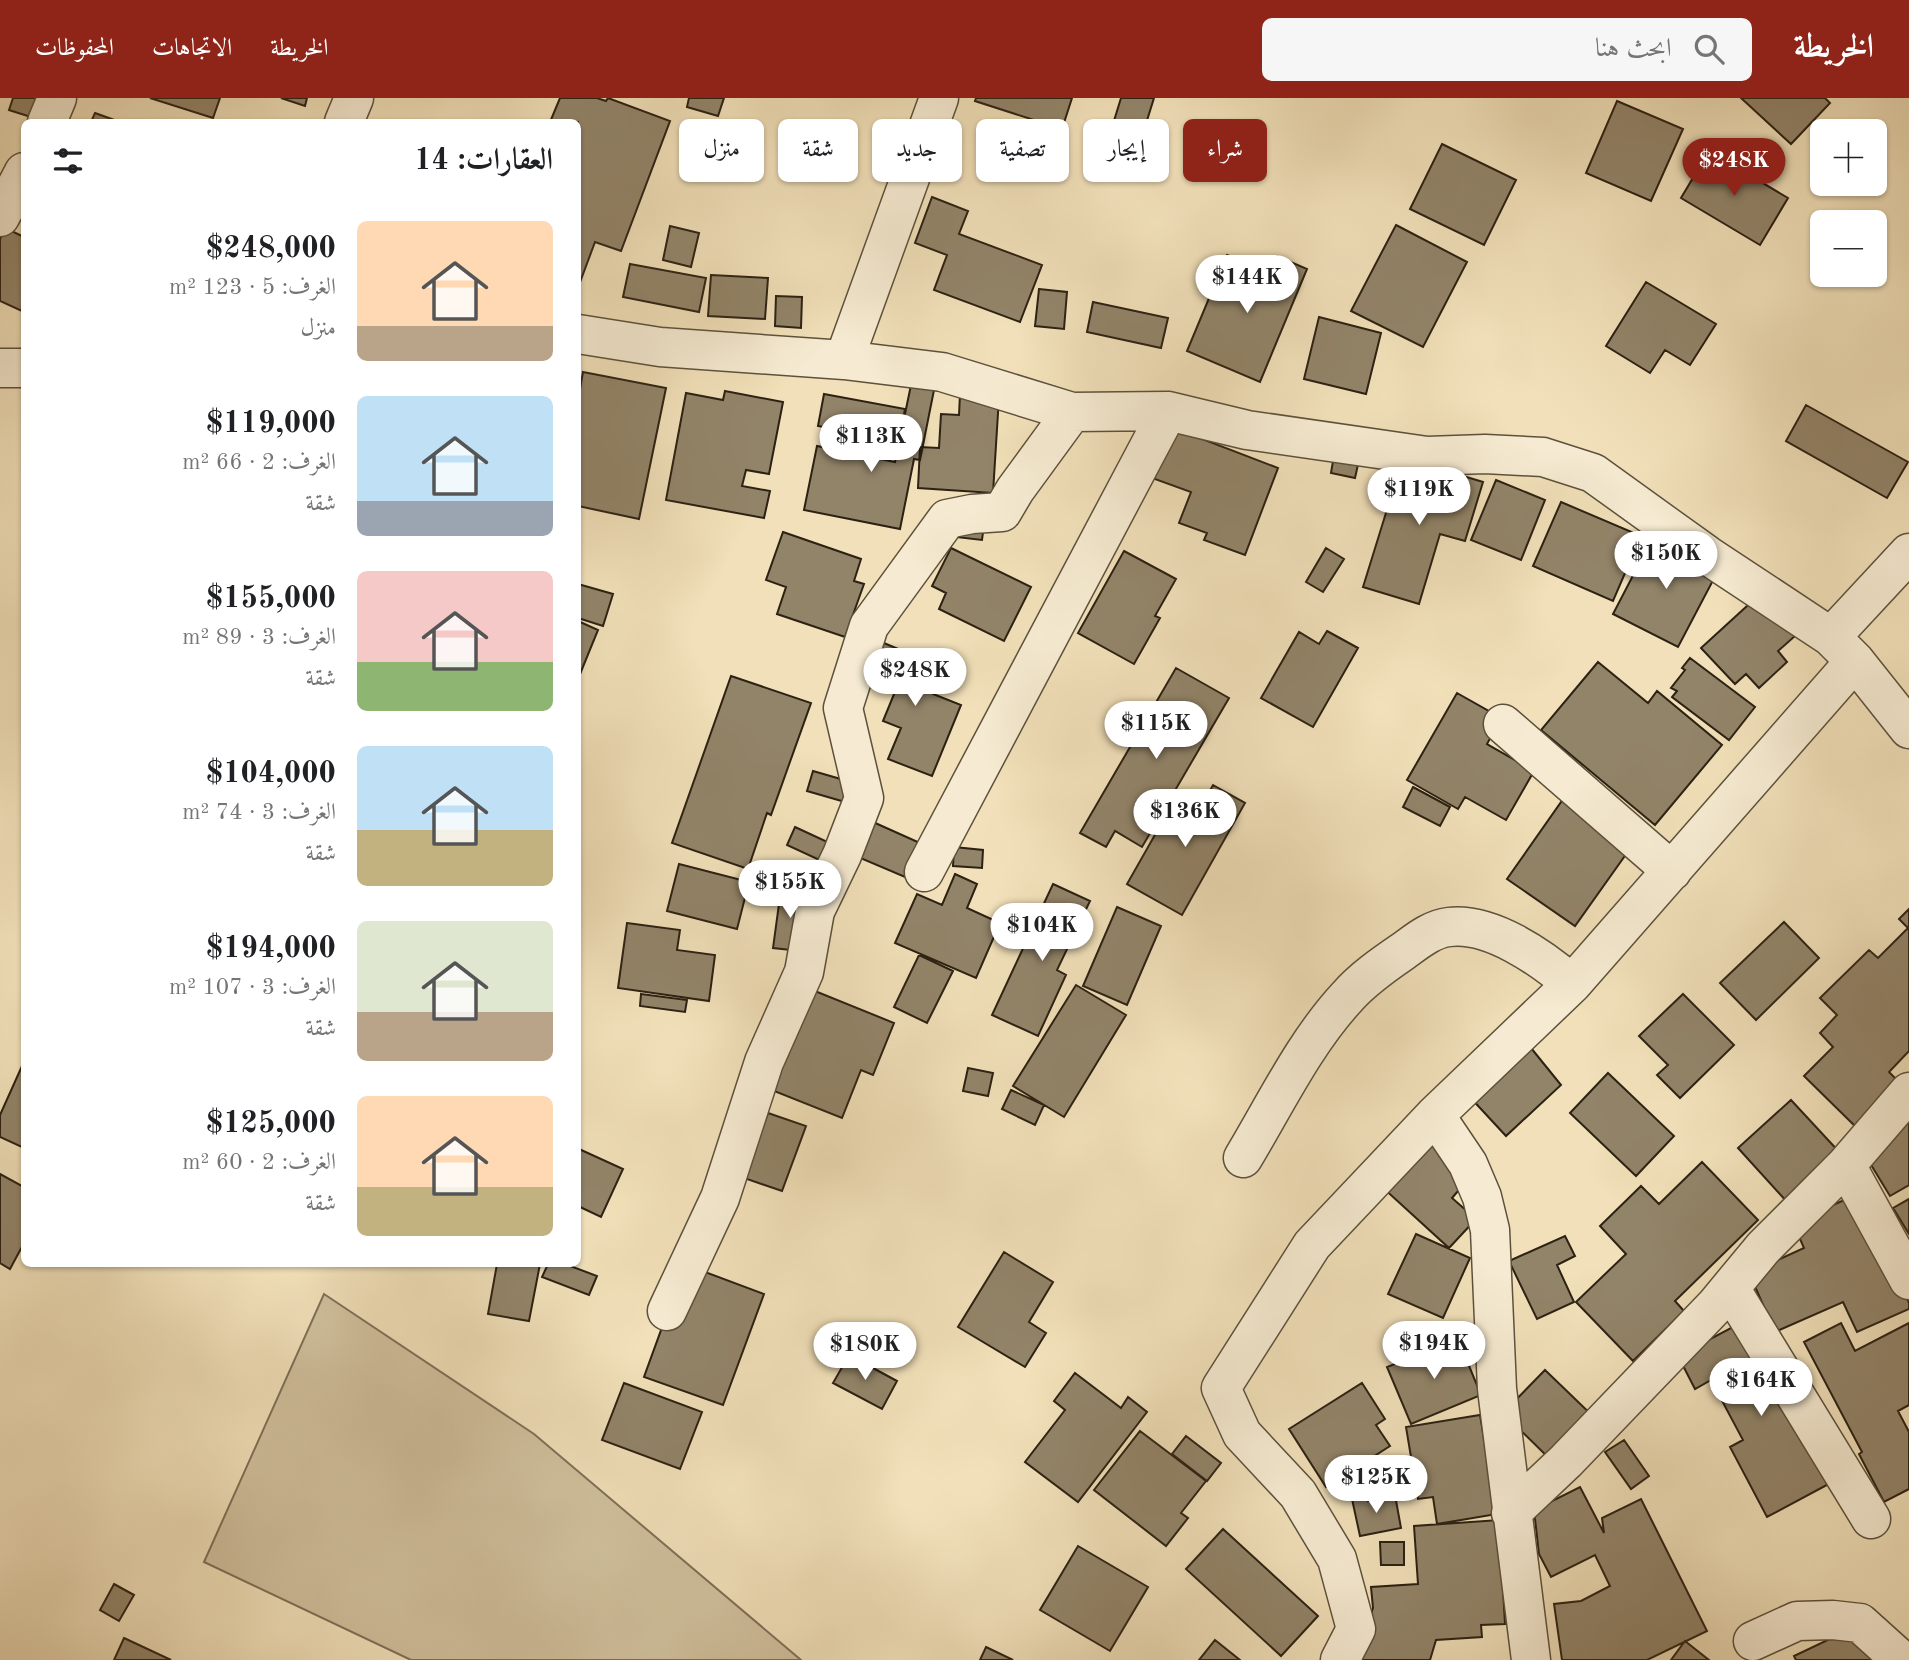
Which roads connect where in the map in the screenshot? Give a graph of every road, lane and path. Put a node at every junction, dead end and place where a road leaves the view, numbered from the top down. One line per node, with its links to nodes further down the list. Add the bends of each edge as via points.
1 (57, 98): 4 (street)
2 (354, 98): 5 (street)
3 (939, 98): 9 (street)
4 (48, 119)
5 (345, 119)
6 (21, 178): 7 (street)
7 (0, 218)
8 (581, 334): 9 (street, via 660,347)
9 (844, 360): 13 (street, via 942,372)
10 (0, 368): 11 (street)
11 (21, 368)
12 (1168, 411): 13 (street); 15 (street, via 1247,430 1427,456 1544,457 1593,473); 19 (street)
13 (1072, 412): 27 (street, via 1002,512 947,519 869,626 843,708 864,798 816,911 804,972 764,1062 720,1198)
14 (1909, 553): 15 (street)
15 (1843, 649): 17 (street); 18 (street)
16 (1503, 724): 18 (street)
17 (1909, 729)
18 (1672, 871): 20 (street)
19 (924, 872)
20 (1572, 984): 22 (street); 23 (street, via 1530,951 1473,928 1431,932 1381,966 1322,1026)
21 (1909, 1092): 24 (street)
22 (1435, 1115): 28 (street, via 1468,1164 1490,1230 1497,1389); 31 (street, via 1312,1245 1221,1388 1242,1434 1298,1494 1338,1559 1356,1629)
23 (1243, 1158)
24 (1846, 1165): 25 (street); 26 (street)
25 (1909, 1280)
26 (1730, 1288): 28 (street); 29 (street)
27 (667, 1311)
28 (1511, 1513): 32 (street)
29 (1871, 1519)
30 (1753, 1641): 33 (street, via 1797,1621 1860,1623)
31 (1340, 1660)
32 (1531, 1660)
33 (1901, 1660)

